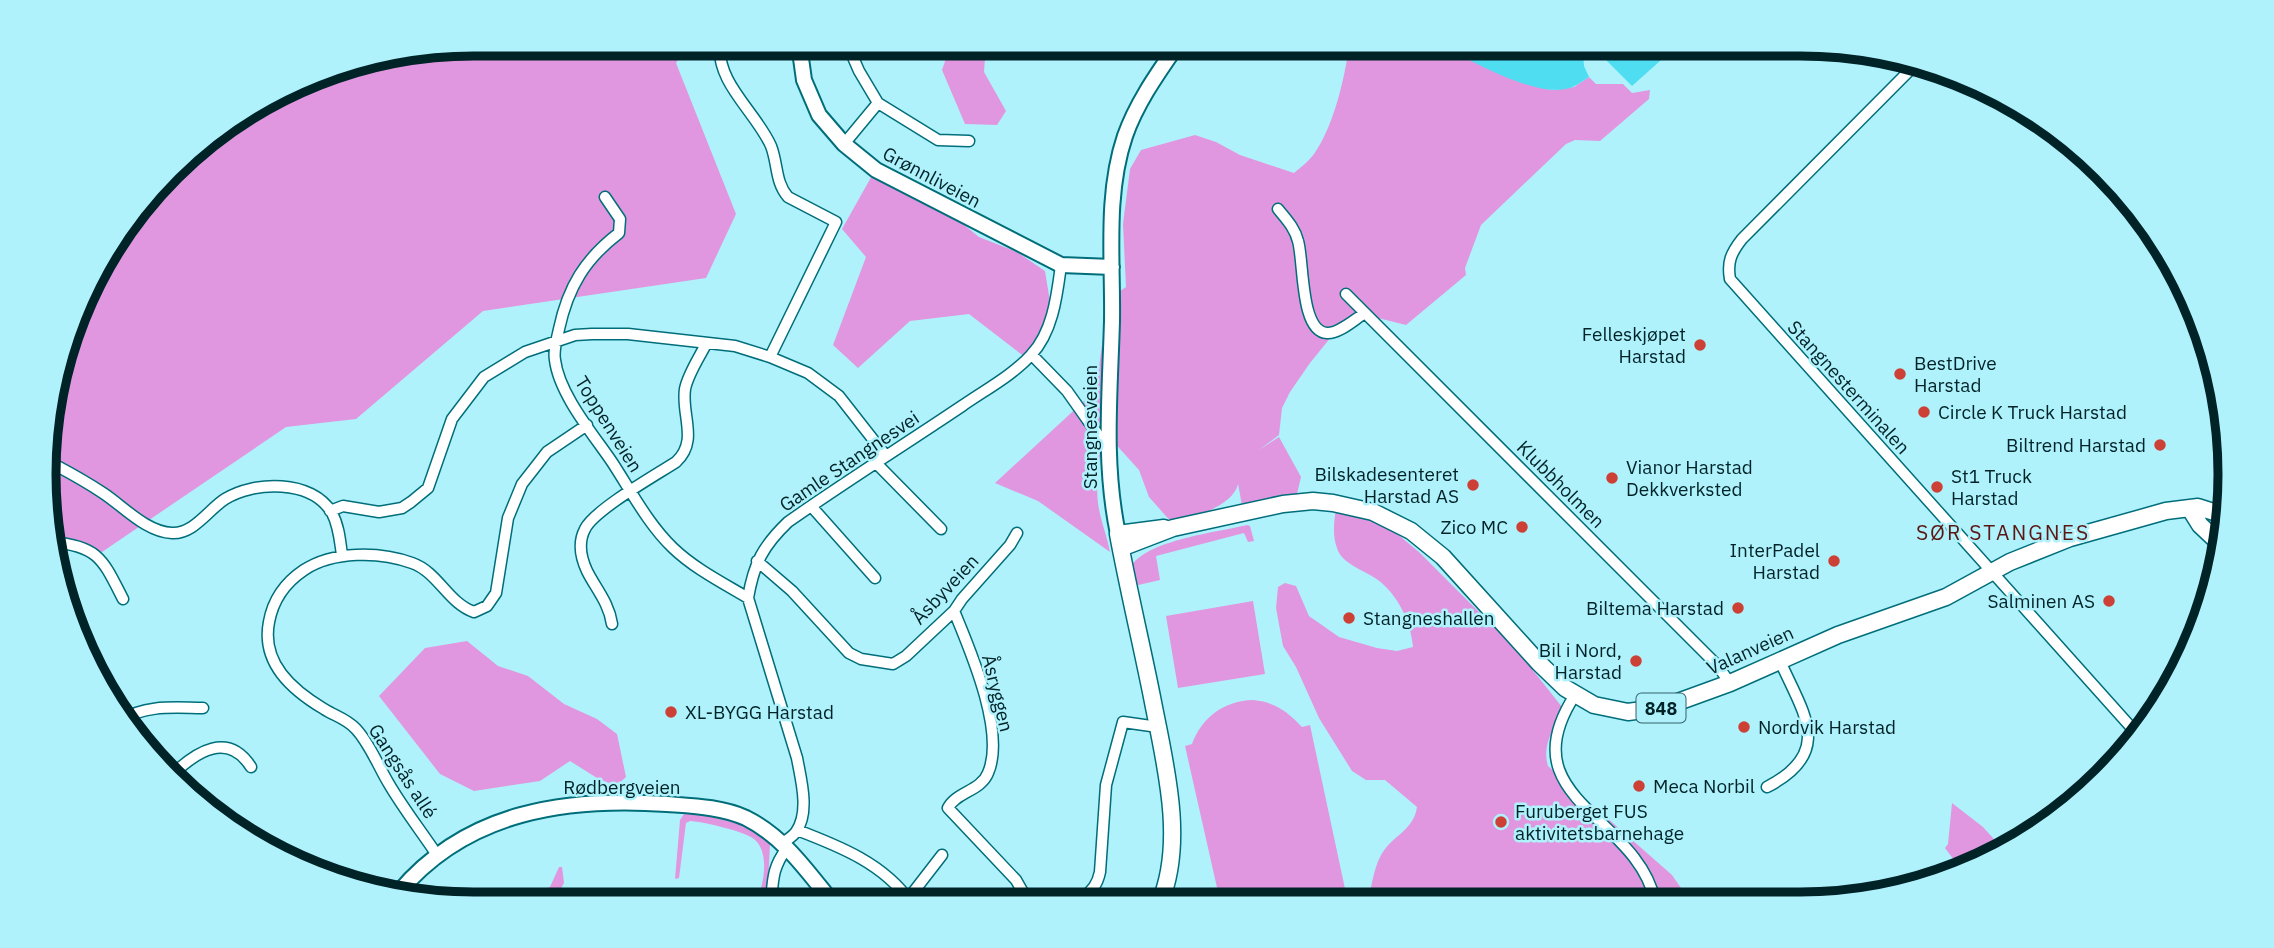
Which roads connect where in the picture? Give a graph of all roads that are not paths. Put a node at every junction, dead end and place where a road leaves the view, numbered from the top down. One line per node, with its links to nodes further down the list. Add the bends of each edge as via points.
1 (720, 56): 18 (street, via 770,144 782,191 836,222)
2 (800, 56): 8 (street, Grønnliveien, via 808,94)
3 (852, 56): 6 (street)
4 (1170, 56): 12 (street, Stangnesveien, via 1136,108 1125,137 1116,171)
5 (1910, 70): 36 (street, Stangnesterminalen, via 1742,239 1728,268 1739,290)
6 (878, 103): 7 (street, via 938,140); 8 (street)
7 (969, 141)
8 (844, 144): 11 (street, Grønnliveien, via 898,183)
9 (605, 197): 15 (street, Toppenveien, via 620,219 619,233 599,249 577,279 565,302)
10 (1278, 209): 14 (street, via 1298,239 1310,322 1324,333 1332,332)
11 (1061, 265): 12 (street, Grønnliveien); 17 (street, Gamle Stangnesvei, via 1051,318)
12 (1112, 267): 20 (street, Stangnesveien)
13 (1346, 294): 14 (street, Klubbholmen)
14 (1365, 313): 43 (street, Klubbholmen)
15 (557, 341): 16 (street, via 605,333); 19 (street, Toppenveien, via 556,367); 27 (street, via 510,360 477,385 452,418 428,488 411,502 379,512 343,506)
16 (706, 344): 18 (street, via 735,346); 24 (street, via 685,388 689,433 685,451)
17 (1032, 355): 20 (street, via 1068,391); 21 (street, Gamle Stangnesvei)
18 (770, 357): 21 (street, via 808,373 839,396)
19 (587, 425): 24 (street, Toppenveien); 34 (street, Gangsås allé, via 547,452 522,484 508,518 496,593 487,606 474,612 412,563)
20 (1108, 449): 32 (street, Stangnesveien)
21 (886, 456): 22 (street, Gamle Stangnesvei)
22 (876, 463): 25 (street, Gamle Stangnesvei); 29 (street)
23 (56, 466): 27 (street, via 148,525 170,533 188,529 231,496 261,488 300,490)
24 (631, 491): 38 (street, Toppenveien, via 675,550); 41 (street, via 590,521 580,545)
25 (811, 506): 35 (street, Gamle Stangnesvei, via 769,541); 37 (street)
26 (2190, 509): 28 (main road, 848); 31 (main road); 36 (main road, Valanveien / 848, via 2166,511 2070,538)
27 (331, 511): 34 (street)
28 (2216, 512)
29 (941, 529)
30 (1017, 533): 40 (street, Åsbyveien)
31 (2213, 537)
32 (1119, 541): 44 (main road, Valanveien / 848, via 1148,528 1173,528 1283,503 1313,501 1373,512 1411,531 1443,557 1546,671); 47 (main road, Stangnesveien)
33 (62, 544): 39 (street, via 98,556)
34 (342, 555): 54 (street, Gangsås allé, via 310,566 280,593 268,626 271,657 286,680 356,729)
35 (758, 561): 38 (street, Gamle Stangnesvei); 40 (street, Åsbyveien, via 849,653 861,659 893,664)
36 (1991, 573): 42 (main road, Valanveien / 848, via 1946,597); 48 (street, Stangnesterminalen)
37 (875, 578)
38 (748, 598): 52 (street, via 797,758 803,810)
39 (123, 599)
40 (954, 611): 61 (street, Åsryggen, via 984,695 992,745 987,776 948,808)
41 (612, 624)
42 (1780, 661): 43 (main road, Valanveien / 848); 51 (street, via 1800,703 1809,736 1798,763)
43 (1730, 683): 44 (main road, Valanveien / 848, via 1647,711 1610,710)
44 (1575, 695): 64 (street, via 1555,734 1556,766 1571,791 1638,861)
45 (203, 708): 46 (street)
46 (132, 714)
47 (1158, 727): 62 (street, via 1123,722 1106,785 1100,872); 63 (main road, Stangnesveien, via 1172,839)
48 (2132, 728)
49 (251, 766): 50 (street, via 233,750 211,749)
50 (178, 770)
51 (1767, 787)
52 (797, 830): 53 (street); 59 (street, via 871,864)
53 (785, 846): 54 (street, Rødbergveien, via 743,817 713,809 610,803 560,805 514,816); 57 (street, via 776,862); 58 (street, Rødbergveien)
54 (437, 855): 56 (street, Rødbergveien)
55 (942, 855): 60 (street)
56 (404, 886)
57 (772, 892)
58 (824, 892)
59 (901, 892)
60 (915, 892)
61 (1023, 892)
62 (1091, 892)
63 (1163, 892)
64 (1653, 892)

